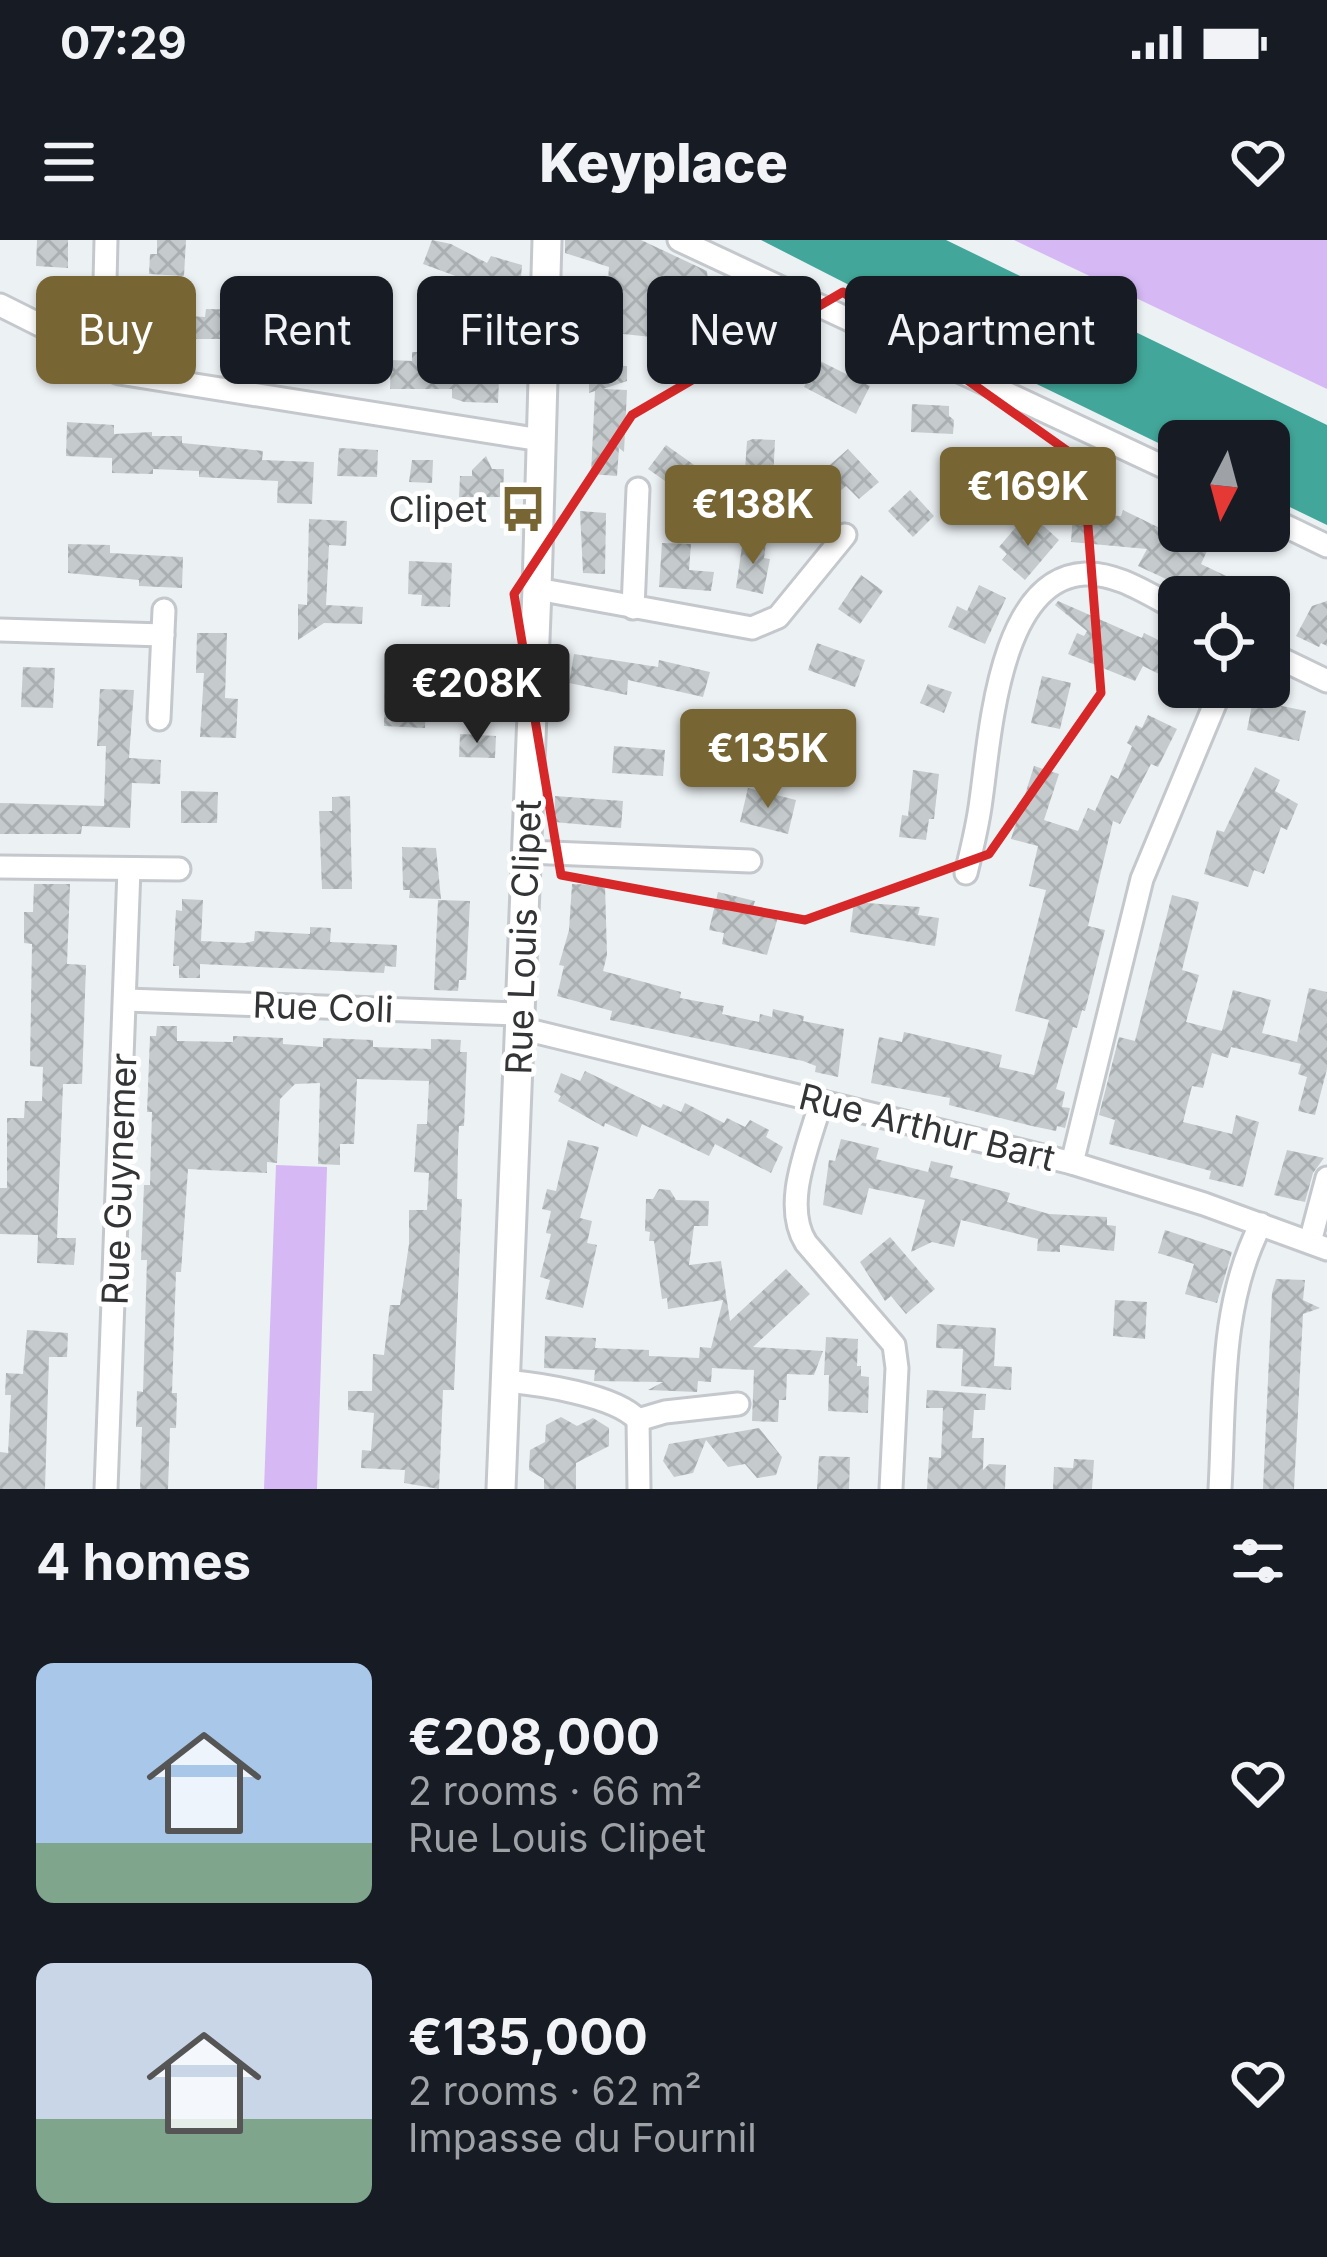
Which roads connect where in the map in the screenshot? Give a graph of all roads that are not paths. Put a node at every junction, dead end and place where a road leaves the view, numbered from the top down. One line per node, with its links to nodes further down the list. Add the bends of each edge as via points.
1 (106, 240): 4 (street)
2 (547, 240): 8 (street, Rue Louis Clipet)
3 (679, 240): 9 (street)
4 (105, 276)
5 (0, 305): 6 (street)
6 (36, 323)
7 (183, 384): 8 (street)
8 (542, 440): 14 (street, Rue Louis Clipet)
9 (1158, 464)
10 (638, 489): 16 (street)
11 (1290, 528): 13 (street)
12 (845, 535): 16 (street, via 762,626)
13 (1327, 546)
14 (537, 589): 16 (street); 24 (street, Rue Louis Clipet)
15 (1158, 600): 29 (street, via 1089,573 1060,580 1036,601 1000,673)
16 (633, 608)
17 (164, 610): 19 (street)
18 (0, 630): 19 (street)
19 (163, 635): 23 (street)
20 (1290, 663): 21 (street)
21 (1327, 681)
22 (1213, 708): 33 (street, via 1142,879)
23 (159, 719)
24 (526, 852): 25 (street); 31 (street, Rue Louis Clipet)
25 (750, 862)
26 (0, 867): 27 (street)
27 (129, 868): 28 (street); 30 (street, Rue Guynemer)
28 (179, 869)
29 (966, 872)
30 (126, 1000): 31 (street, Rue Coli); 40 (street, Rue Guynemer)
31 (520, 1021): 32 (street, Rue Arthur Bart); 37 (street, Rue Louis Clipet)
32 (820, 1101): 33 (street, Rue Arthur Bart); 43 (street, via 796,1224 894,1345)
33 (1072, 1163): 35 (street, Rue Arthur Bart)
34 (1327, 1178): 36 (street)
35 (1261, 1224): 36 (street, Rue Arthur Bart); 44 (street, via 1234,1291)
36 (1318, 1246)
37 (505, 1381): 39 (street, via 624,1408); 41 (street, Rue Louis Clipet)
38 (738, 1404): 39 (street)
39 (638, 1420): 42 (street)
40 (106, 1489)
41 (500, 1489)
42 (639, 1489)
43 (891, 1489)
44 (1220, 1489)

